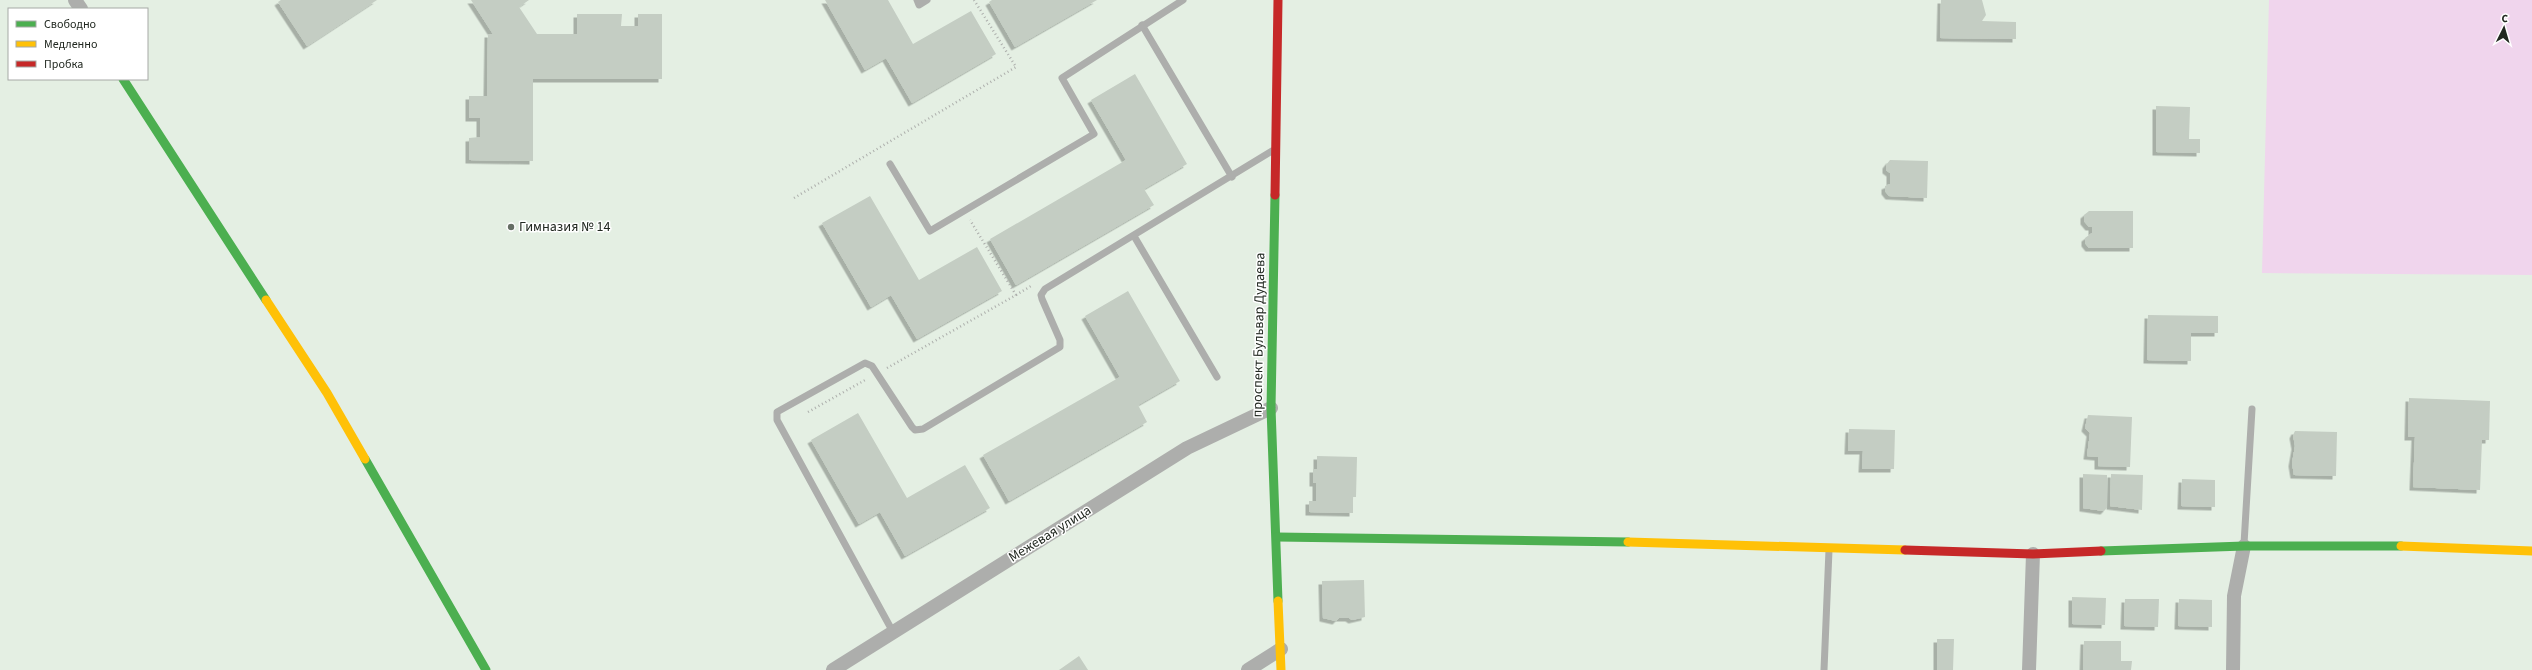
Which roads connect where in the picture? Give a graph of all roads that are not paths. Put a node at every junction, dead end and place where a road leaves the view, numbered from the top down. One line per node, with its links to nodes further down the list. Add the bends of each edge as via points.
1 (917, 0): 2 (lane, via 919,5)
2 (927, 0)
3 (1183, 0): 5 (lane)
4 (1278, 0): 7 (street, проспект Бульвар Дудаева)
5 (1142, 25): 8 (lane, via 1062,78 1094,134 930,231); 9 (lane)
6 (125, 80): 21 (street, via 327,393)
7 (1276, 149): 9 (lane); 12 (street, проспект Бульвар Дудаева)
8 (890, 164)
9 (1232, 177): 10 (lane)
10 (1134, 236): 11 (lane); 19 (lane, via 1042,291 1042,299 1061,343 1057,350 923,429 915,430 912,427 869,364 861,364 780,409 776,416)
11 (1217, 377)
12 (1271, 408): 14 (street, проспект Бульвар Дудаева); 19 (street, Межевая улица, via 1187,448)
13 (2252, 408): 15 (lane)
14 (1277, 537): 16 (street, via 1607,542); 20 (street, проспект Бульвар Дудаева)
15 (2244, 546): 17 (street, via 2423,546); 18 (street); 27 (street, via 2234,596)
16 (1830, 549): 18 (street); 25 (lane)
17 (2532, 551)
18 (2033, 554): 26 (street)
19 (893, 632): 22 (street, Межевая улица)
20 (1281, 649): 23 (street); 24 (street, проспект Бульвар Дудаева)
21 (486, 670)
22 (833, 670)
23 (1248, 670)
24 (1281, 670)
25 (1824, 670)
26 (2029, 670)
27 (2233, 670)

